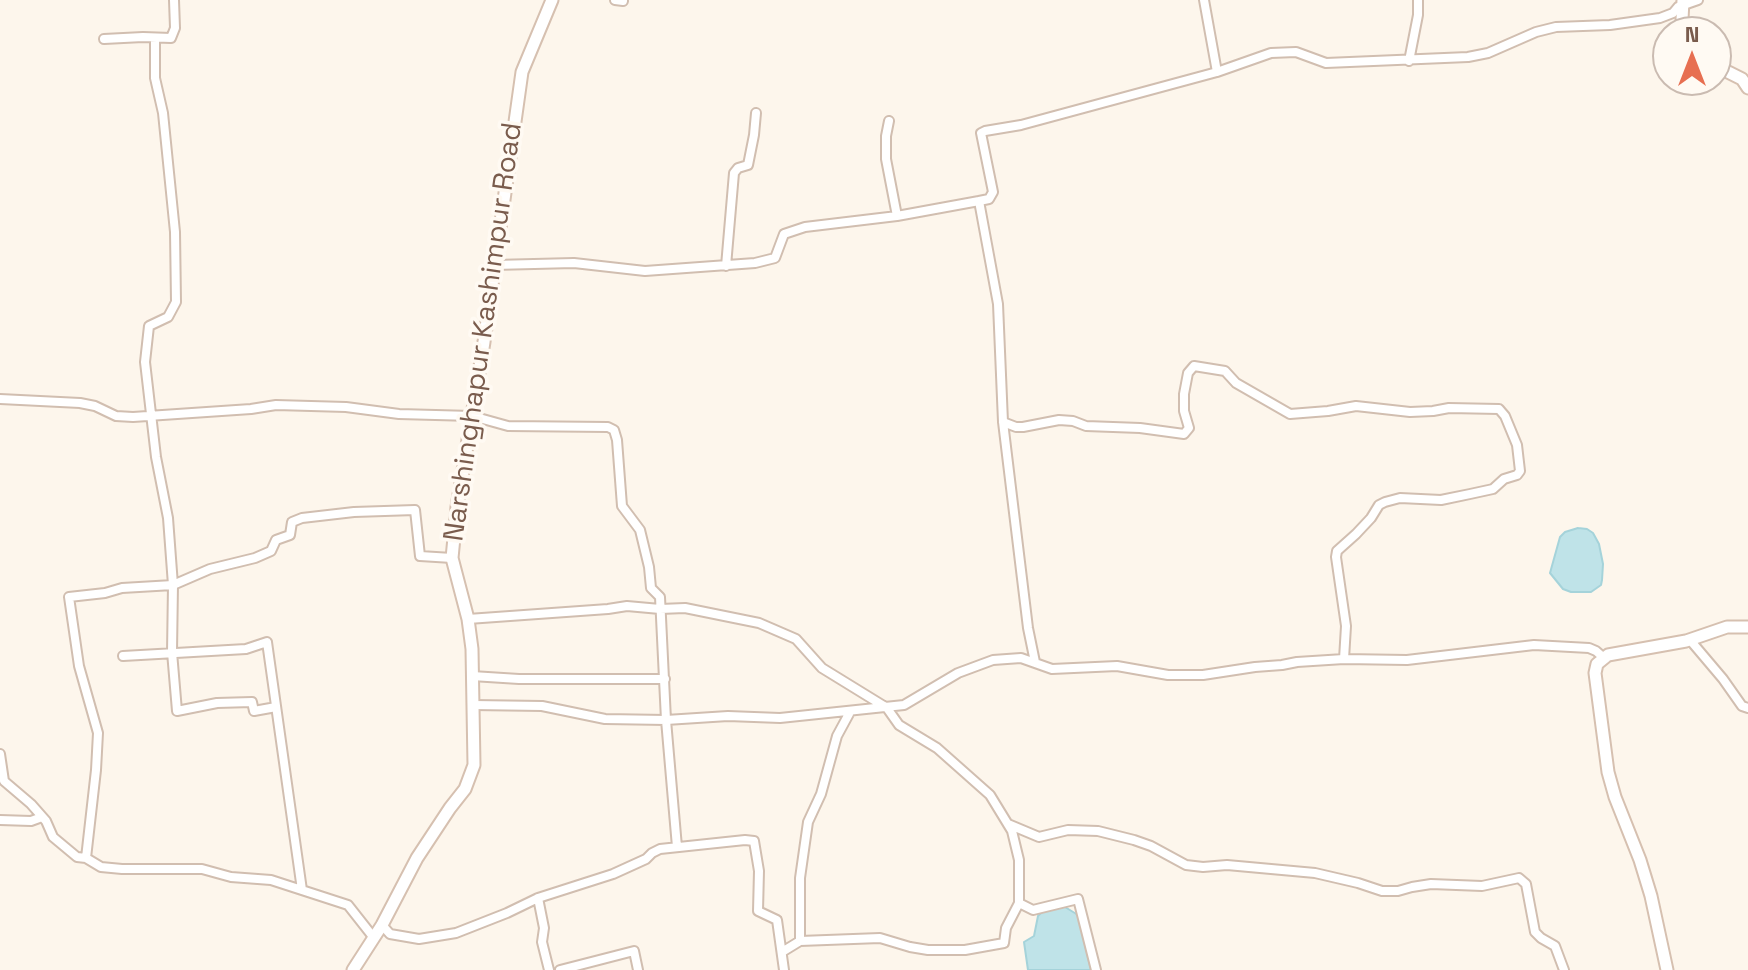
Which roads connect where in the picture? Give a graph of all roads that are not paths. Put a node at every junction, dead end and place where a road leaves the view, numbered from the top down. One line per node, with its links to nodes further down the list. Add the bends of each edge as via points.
1 (174, 0): 9 (street, via 171,38)
2 (552, 0): 19 (street, Narshinghapur Kashimpur Road, via 522,72)
3 (615, 0): 7 (street)
4 (1204, 0): 12 (street)
5 (1418, 0): 11 (street)
6 (1698, 0): 8 (street)
7 (623, 1)
8 (1682, 3): 11 (street, via 1660,18 1556,27 1476,56)
9 (155, 38): 10 (street); 22 (street, via 155,78 175,232 176,302 168,317 149,326 146,335)
10 (104, 39)
11 (1409, 61): 12 (street, via 1326,63 1296,52 1278,52)
12 (1217, 72): 17 (street, via 981,133 993,192)
13 (1732, 74): 14 (street)
14 (1748, 88)
15 (756, 113): 20 (street, via 751,157 734,173)
16 (889, 121): 18 (street, via 886,159)
17 (979, 201): 18 (street); 24 (street, via 998,304)
18 (897, 216): 20 (street, via 805,227 784,234 775,258)
19 (494, 265): 20 (street, via 574,263 645,271); 23 (street, Narshinghapur Kashimpur Road)
20 (726, 266)
21 (0, 399): 22 (street, via 80,403 116,416)
22 (150, 416): 23 (street, via 276,405); 26 (street, via 168,518)
23 (472, 416): 25 (street, Narshinghapur Kashimpur Road); 27 (street, via 508,426 614,430 622,506 640,530)
24 (1003, 422): 34 (street, via 1023,427 1059,420 1184,434 1189,428 1184,394 1194,366 1225,371 1290,414 1356,406 1410,412 1499,409 1517,445 1520,473 1493,489 1470,494 1385,502 1337,551 1346,626); 35 (street)
25 (452, 558): 26 (street, via 420,556 415,510 354,512 292,522 290,535 276,540 271,551); 28 (street, Narshinghapur Kashimpur Road)
26 (173, 585): 31 (street); 49 (street, via 69,597 79,666 98,733)
27 (660, 609): 28 (street, via 627,606); 37 (street); 40 (street, via 685,608 759,623 796,639 822,668)
28 (468, 619): 36 (street, Narshinghapur Kashimpur Road)
29 (1748, 627): 30 (street, via 1727,627)
30 (1688, 640): 33 (street); 41 (street)
31 (172, 652): 32 (street); 39 (street, via 246,649 267,642); 39 (street, via 177,711 217,703 252,702 254,711)
32 (123, 656)
33 (1606, 656): 34 (street, via 1589,648 1534,645 1407,660); 64 (street, via 1595,673 1608,772 1644,872)
34 (1344, 659): 35 (street, via 1203,675 1117,666 1052,669)
35 (1035, 662): 40 (street, via 993,660 958,673 904,705)
36 (472, 676): 37 (street); 38 (street, Narshinghapur Kashimpur Road)
37 (665, 679): 43 (street)
38 (473, 705): 43 (street, via 542,706 605,719); 53 (street, Narshinghapur Kashimpur Road, via 474,765 465,789 417,858)
39 (276, 707): 50 (street)
40 (887, 708): 42 (street); 47 (street, via 899,725 937,748 990,795)
41 (1748, 708)
42 (850, 712): 43 (street); 55 (street, via 808,822 800,878)
43 (666, 720): 48 (street)
44 (0, 754): 45 (street, via 4,781)
45 (42, 817): 46 (street); 49 (street, via 53,837)
46 (0, 820)
47 (1007, 824): 52 (street, via 1019,860); 63 (street, via 1039,837 1068,830 1098,831 1151,846 1186,865 1315,873 1382,891 1431,884 1482,886 1519,878 1526,884 1535,932 1555,946)
48 (677, 847): 51 (street); 56 (street, via 754,841 758,911 777,920)
49 (86, 858): 50 (street, via 101,867 202,869)
50 (302, 890): 54 (street, via 348,905)
51 (538, 898): 53 (street, via 456,933 419,939 390,934); 58 (street)
52 (1019, 903): 55 (street, via 1004,943 965,950 928,950 880,938); 62 (street, via 1033,910 1078,899)
53 (382, 925): 54 (street, Narshinghapur Kashimpur Road)
54 (374, 938): 57 (street, Narshinghapur Kashimpur Road)
55 (800, 941): 56 (street)
56 (782, 952): 61 (street)
57 (353, 970)
58 (549, 970)
59 (560, 970): 60 (street, via 634,951)
60 (638, 970)
61 (784, 970)
62 (1096, 970)
63 (1564, 970)
64 (1667, 970)

